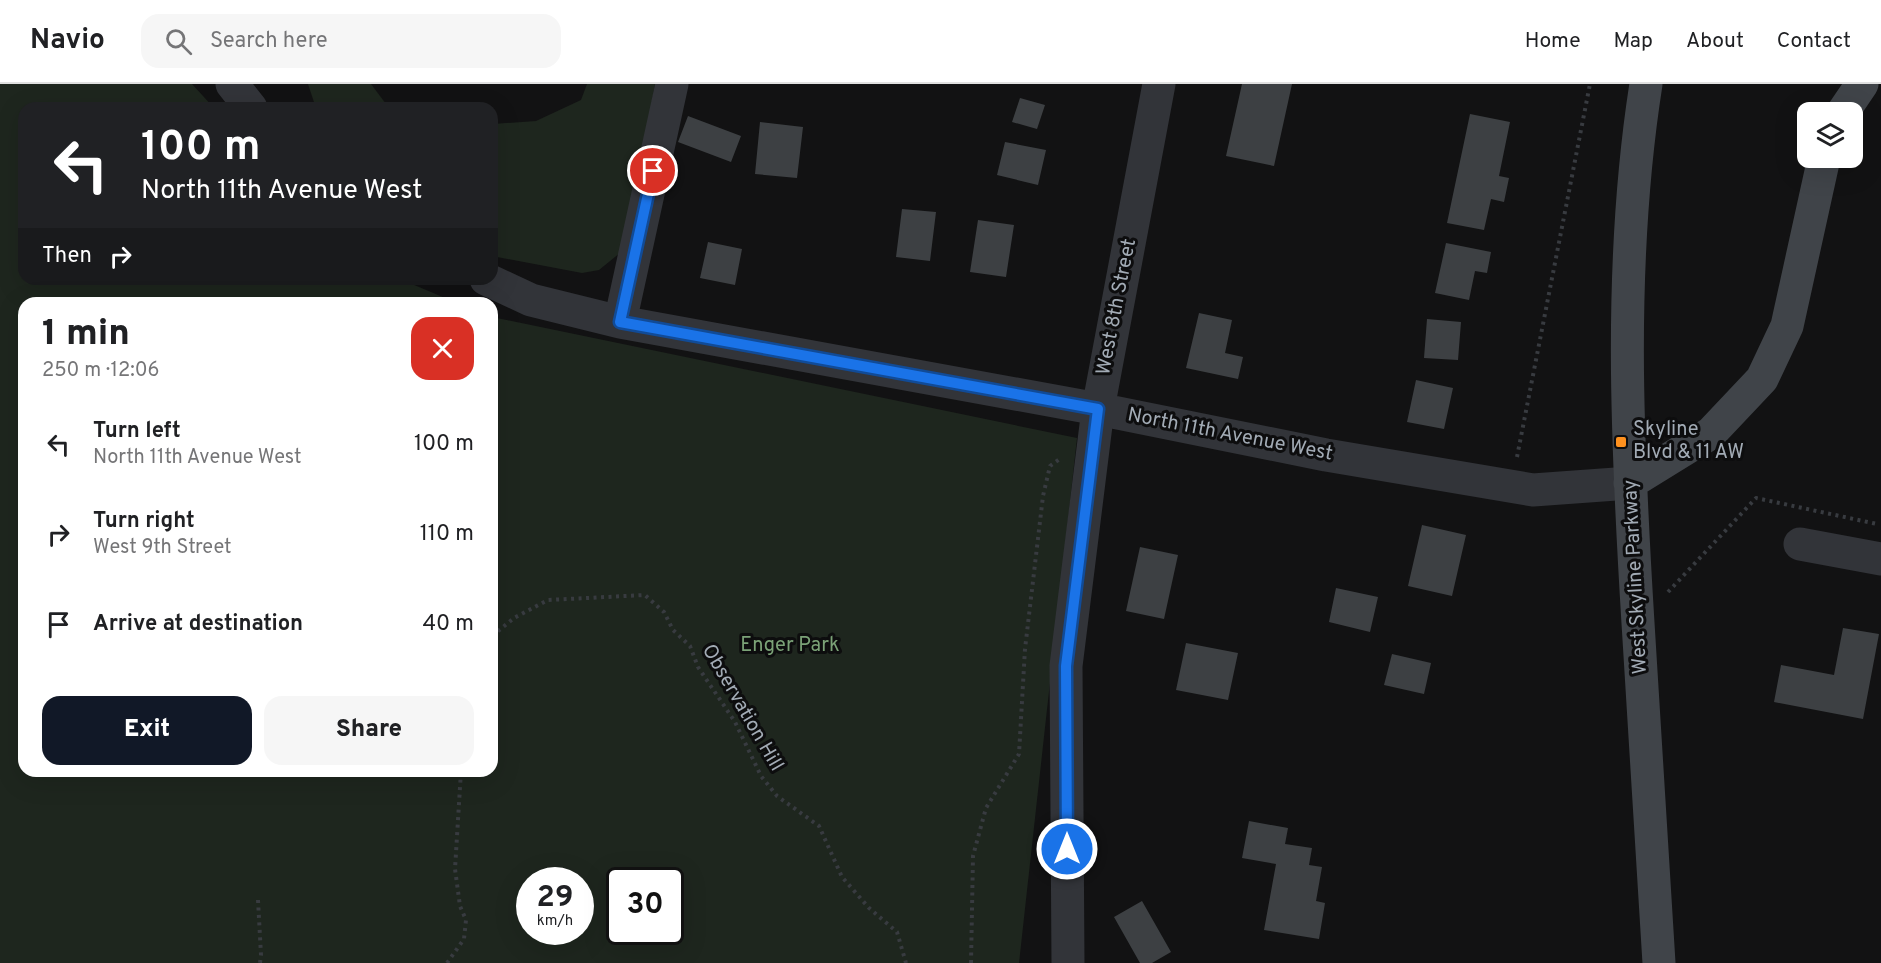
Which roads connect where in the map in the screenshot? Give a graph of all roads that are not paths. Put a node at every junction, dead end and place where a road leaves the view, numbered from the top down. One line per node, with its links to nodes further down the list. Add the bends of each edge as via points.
1 (232, 84): 6 (street)
2 (672, 84): 10 (street)
3 (1159, 84): 11 (street, West 8th Street)
4 (1646, 84): 12 (street, West Skyline Parkway, via 1632,206)
5 (1862, 84): 7 (street)
6 (246, 102)
7 (1850, 102)
8 (1822, 168): 12 (street, via 1787,326 1762,379 1712,433)
9 (498, 285): 10 (street, North 11th Avenue West, via 531,300)
10 (620, 322): 11 (street, North 11th Avenue West)
11 (1096, 422): 12 (street, North 11th Avenue West, via 1533,490); 15 (street, West 8th Street, via 1066,666)
12 (1630, 483): 16 (street, West Skyline Parkway)
13 (1800, 544): 14 (street)
14 (1881, 559)
15 (1068, 963)
16 (1659, 963)

